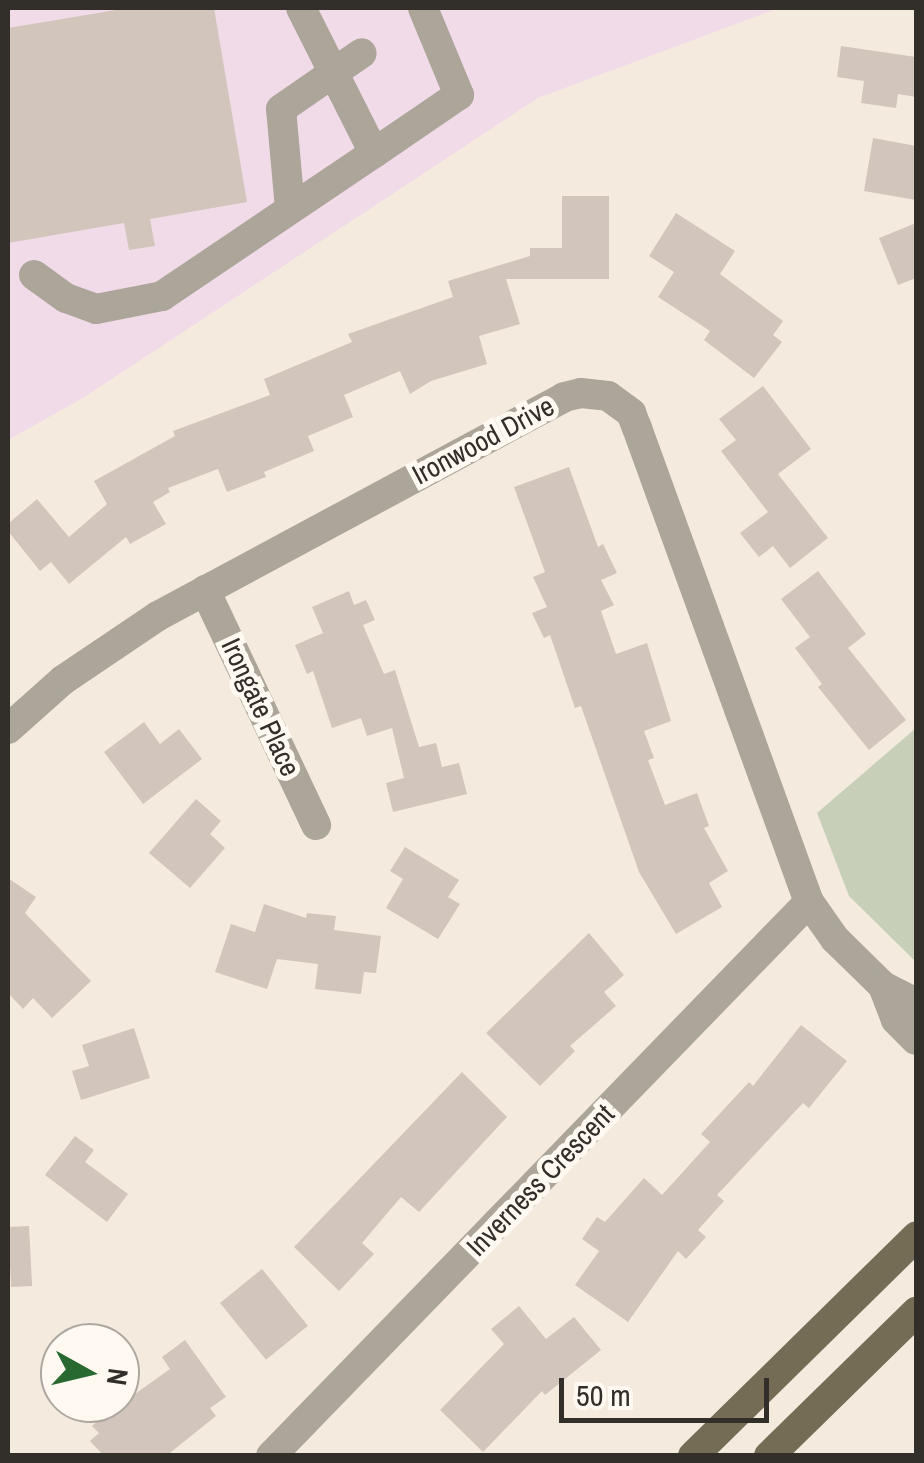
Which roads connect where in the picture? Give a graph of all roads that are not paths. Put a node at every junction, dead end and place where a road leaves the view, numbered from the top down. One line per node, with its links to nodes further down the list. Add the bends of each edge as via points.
1 (300, 8): 4 (street)
2 (423, 8): 5 (street, via 459,95)
3 (362, 53): 4 (street)
4 (334, 74): 5 (street); 6 (street, via 281,110)
5 (374, 154): 6 (street)
6 (290, 209): 7 (street, via 162,296 96,309)
7 (34, 275)
8 (205, 590): 9 (street, Ironwood Drive, via 112,643); 10 (street, Irongate Place); 11 (street, Ironwood Drive, via 564,397 608,396 637,428)
9 (8, 729)
10 (316, 825)
11 (809, 902): 12 (street, Ironwood Drive); 17 (street, Inverness Crescent)
12 (883, 986): 13 (street, Ironwood Drive); 14 (street, Ironwood Drive, via 896,1020)
13 (916, 1003)
14 (916, 1040)
15 (916, 1238): 18 (main road)
16 (916, 1312): 19 (main road)
17 (271, 1456)
18 (694, 1456)
19 (769, 1456)

